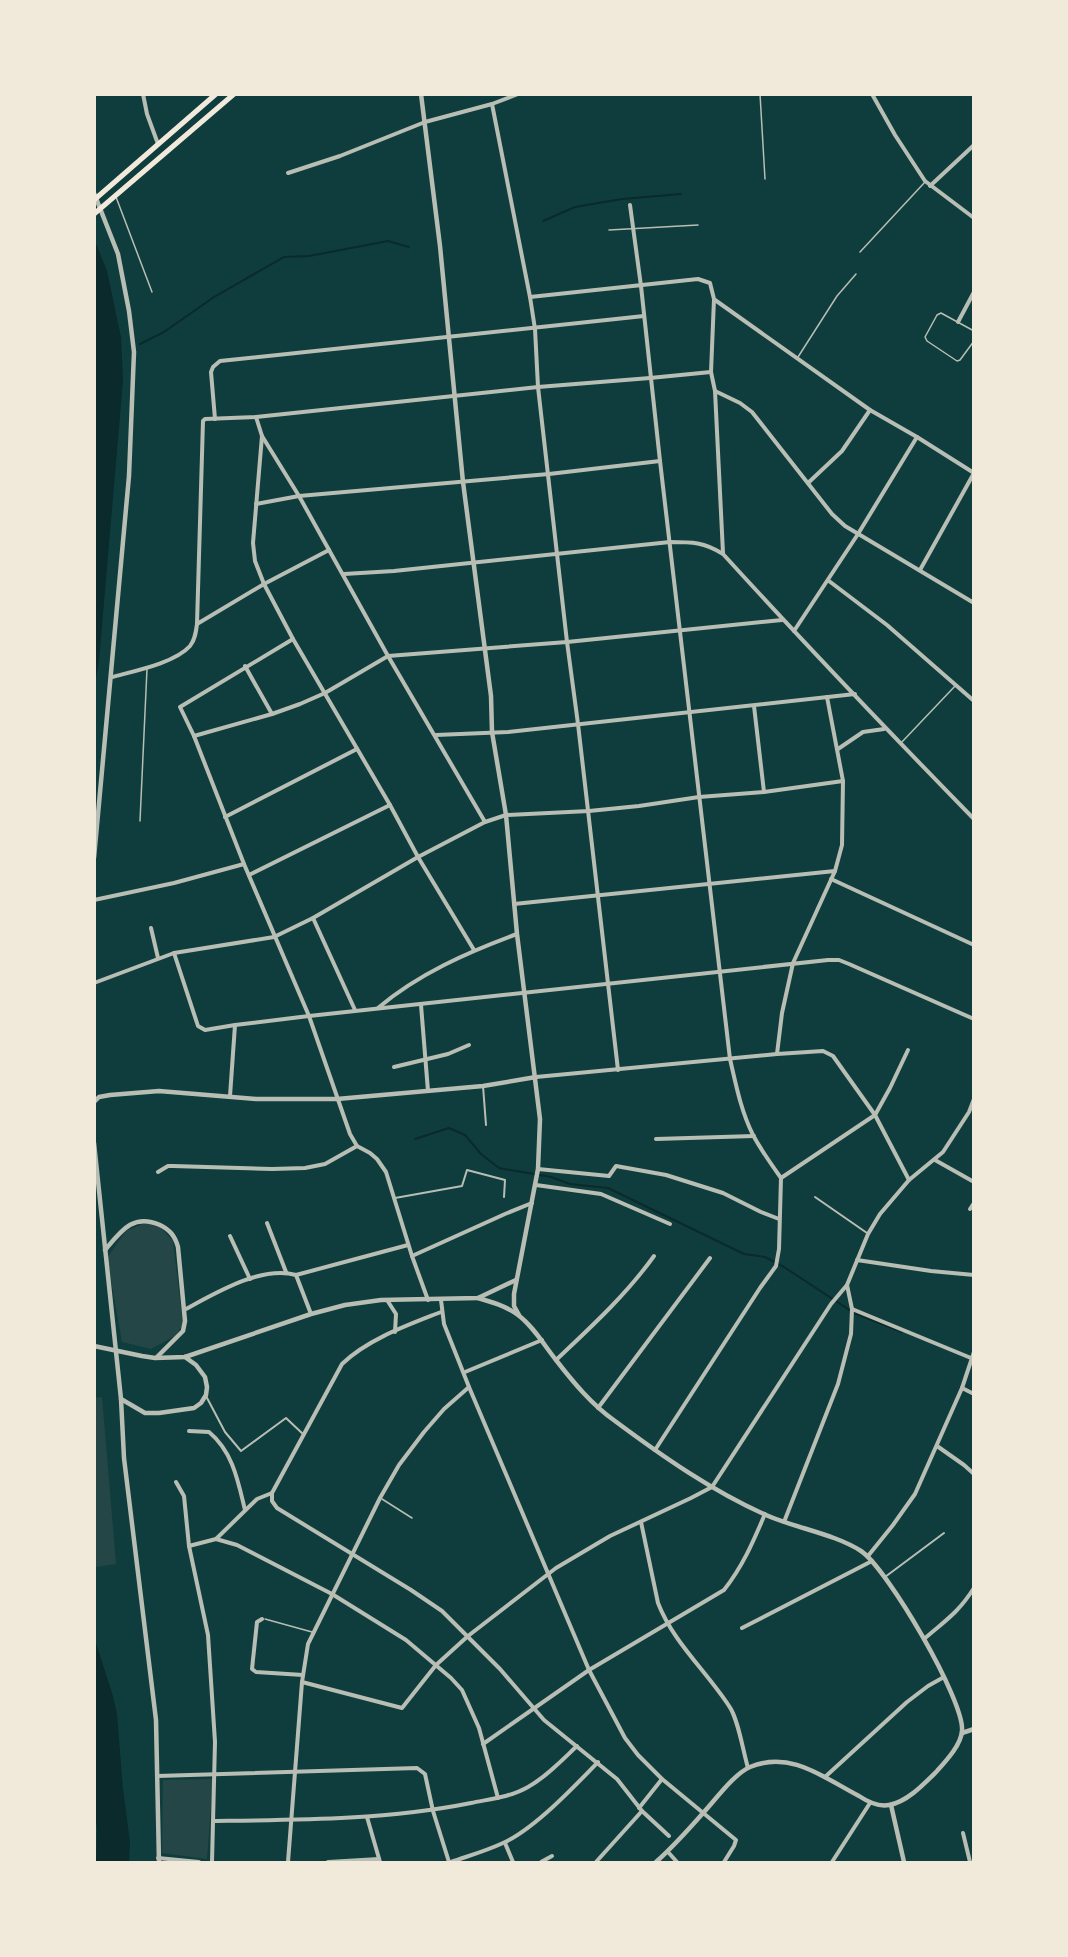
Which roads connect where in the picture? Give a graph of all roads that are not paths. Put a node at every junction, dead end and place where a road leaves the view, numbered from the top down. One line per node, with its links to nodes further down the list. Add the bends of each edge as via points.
1 (143, 94): 10 (street)
2 (216, 94): 10 (main road)
3 (234, 94): 16 (main road)
4 (421, 94): 9 (street)
5 (518, 94): 8 (street)
6 (760, 94): 13 (lane)
7 (872, 94): 14 (street)
8 (492, 104): 9 (street); 30 (street)
9 (425, 122): 12 (street); 36 (street)
10 (158, 144): 17 (main road)
11 (974, 145): 15 (street)
12 (288, 173)
13 (765, 179)
14 (925, 181): 15 (street); 25 (lane)
15 (930, 186): 21 (street)
16 (116, 196): 19 (main road); 28 (lane)
17 (95, 197): 19 (street)
18 (630, 206): 23 (street)
19 (101, 208): 20 (main road); 77 (street, via 118,254 134,351 129,477)
20 (94, 214)
21 (974, 218)
22 (698, 225): 23 (lane)
23 (633, 229): 24 (lane); 27 (street)
24 (609, 230)
25 (860, 252)
26 (855, 274): 38 (lane)
27 (641, 286): 30 (street); 31 (street, via 699,279 710,283); 32 (street)
28 (152, 292)
29 (974, 292): 33 (street)
30 (530, 297): 34 (street)
31 (714, 299): 38 (street); 39 (street)
32 (644, 316): 34 (street); 40 (street)
33 (958, 322): 35 (lane); 37 (lane, via 939,313 925,339 957,361)
34 (535, 329): 36 (street); 41 (street)
35 (974, 331)
36 (450, 338): 43 (street); 46 (street, via 220,361 211,372)
37 (974, 341)
38 (797, 359): 44 (street)
39 (711, 372): 40 (street); 42 (street)
40 (650, 378): 41 (street); 49 (street)
41 (538, 387): 43 (street); 51 (street)
42 (715, 391): 53 (street, via 752,412); 60 (street)
43 (455, 396): 45 (street); 52 (street)
44 (870, 410): 48 (street); 53 (street, via 842,451)
45 (256, 417): 46 (street); 47 (street)
46 (215, 418): 68 (street, via 203,421)
47 (262, 436): 54 (street); 55 (street)
48 (917, 437): 50 (street); 56 (street)
49 (660, 461): 51 (street); 57 (street)
50 (974, 473): 62 (street)
51 (549, 474): 52 (street); 59 (street)
52 (463, 482): 54 (street); 61 (street)
53 (808, 483): 56 (street, via 832,514)
54 (299, 496): 55 (street); 58 (street)
55 (255, 504): 65 (street, via 255,561)
56 (858, 534): 62 (street); 64 (street)
57 (670, 542): 59 (street); 60 (street, via 700,543); 69 (street)
58 (329, 550): 63 (street); 65 (street)
59 (558, 554): 61 (street); 72 (street)
60 (723, 554): 67 (street)
61 (475, 562): 63 (street); 73 (street)
62 (920, 570): 66 (street)
63 (344, 574): 74 (street)
64 (828, 581): 70 (street); 78 (street)
65 (264, 584): 68 (street); 71 (street)
66 (974, 603)
67 (782, 620): 69 (street); 70 (street)
68 (198, 624): 76 (street, via 189,648)
69 (680, 630): 72 (street); 84 (street)
70 (794, 631): 80 (street)
71 (293, 639): 75 (street); 79 (street)
72 (567, 642): 73 (street); 86 (street)
73 (484, 649): 74 (street); 88 (street)
74 (388, 656): 79 (street); 89 (street)
75 (245, 666): 85 (street); 90 (street, via 180,707)
76 (147, 667): 77 (street); 102 (lane)
77 (112, 677): 105 (street)
78 (956, 685): 82 (street); 91 (lane)
79 (325, 693): 85 (street); 92 (street)
80 (855, 694): 81 (street); 87 (street)
81 (827, 697): 83 (street); 93 (street)
82 (974, 701)
83 (754, 706): 84 (street); 95 (street)
84 (689, 713): 86 (street); 96 (street)
85 (272, 714): 90 (street)
86 (578, 724): 88 (street); 98 (street)
87 (885, 729): 91 (street); 93 (street, via 863,732)
88 (492, 732): 89 (street); 99 (street)
89 (436, 735): 103 (street)
90 (194, 736): 100 (street)
91 (901, 743): 101 (street)
92 (357, 749): 97 (street); 100 (street)
93 (838, 749): 94 (street)
94 (843, 782): 95 (street); 107 (street, via 842,845)
95 (764, 792): 96 (street)
96 (699, 797): 98 (street); 110 (street)
97 (390, 805): 104 (street); 108 (street)
98 (589, 811): 99 (street); 111 (street)
99 (506, 815): 103 (street); 113 (street)
100 (225, 817): 106 (street)
101 (974, 819)
102 (140, 821)
103 (485, 822): 104 (street)
104 (418, 857): 114 (street); 119 (street)
105 (94, 858)
106 (244, 864): 108 (street); 112 (street)
107 (835, 871): 109 (street); 110 (street)
108 (249, 875): 117 (street)
109 (831, 879): 118 (street); 122 (street)
110 (710, 883): 111 (street); 123 (street)
111 (598, 896): 113 (street); 125 (street)
112 (94, 900)
113 (514, 904): 116 (street)
114 (313, 918): 117 (street); 129 (street)
115 (151, 928): 121 (street)
116 (517, 934): 119 (street); 126 (street)
117 (274, 938): 120 (street); 130 (street)
118 (974, 945)
119 (474, 950): 128 (street, via 395,994)
120 (174, 953): 121 (street); 132 (street, via 198,1026 210,1030)
121 (158, 958): 124 (street)
122 (793, 963): 123 (street); 131 (street, via 839,960); 135 (street)
123 (719, 971): 125 (street); 136 (street)
124 (94, 983)
125 (609, 983): 126 (street); 139 (street)
126 (524, 993): 127 (street); 140 (street)
127 (421, 1005): 128 (street); 137 (street)
128 (378, 1008): 129 (street)
129 (356, 1011): 130 (street)
130 (309, 1016): 132 (street); 144 (street)
131 (974, 1019)
132 (235, 1024): 143 (street)
133 (469, 1045): 137 (street)
134 (908, 1050): 148 (street)
135 (777, 1054): 136 (street); 148 (street, via 823,1051 833,1056)
136 (730, 1059): 139 (street); 150 (street, via 741,1105)
137 (425, 1060): 138 (street); 142 (street)
138 (394, 1067)
139 (618, 1070): 140 (street)
140 (536, 1077): 141 (street); 156 (street)
141 (483, 1086): 142 (street); 149 (street)
142 (428, 1092): 144 (street)
143 (230, 1096): 144 (street); 146 (street, via 173,1091 110,1095)
144 (337, 1098): 153 (street)
145 (974, 1099): 147 (street)
146 (94, 1102)
147 (971, 1112): 154 (street)
148 (874, 1115): 157 (street); 158 (street)
149 (486, 1125)
150 (754, 1136): 151 (street); 157 (street)
151 (656, 1139)
152 (94, 1143): 173 (street)
153 (357, 1146): 155 (street, via 326,1164 305,1168 168,1166); 163 (street, via 377,1159 386,1172)
154 (935, 1160): 158 (street); 159 (street)
155 (158, 1172)
156 (538, 1173): 160 (street); 167 (street, via 609,1176 616,1166 666,1175 723,1193)
157 (780, 1178): 167 (street)
158 (909, 1180): 170 (street)
159 (974, 1182)
160 (536, 1185): 164 (street); 169 (street, via 601,1194)
161 (504, 1197): 163 (street, via 505,1180 467,1170 462,1186)
162 (815, 1197): 170 (street)
163 (393, 1199): 172 (street)
164 (533, 1203): 174 (street); 182 (street)
165 (974, 1203): 166 (street)
166 (970, 1209)
167 (779, 1219): 211 (street, via 776,1266)
168 (267, 1223): 178 (street)
169 (670, 1224)
170 (868, 1234): 177 (street)
171 (230, 1236): 181 (street)
172 (408, 1245): 174 (street); 179 (street)
173 (105, 1250): 188 (street, via 118,1234 141,1220 166,1228 178,1246); 206 (street)
174 (412, 1256): 186 (street)
175 (654, 1256): 200 (street, via 623,1294)
176 (710, 1258): 207 (street)
177 (857, 1260): 180 (street); 183 (street)
178 (286, 1272): 179 (street); 181 (street)
179 (296, 1275): 191 (street)
180 (974, 1275)
181 (250, 1279): 188 (street)
182 (517, 1280): 184 (street); 192 (street, via 514,1300)
183 (847, 1285): 190 (street); 214 (street)
184 (478, 1298): 187 (street); 192 (street)
185 (387, 1300): 186 (street); 191 (street); 193 (street, via 396,1314)
186 (428, 1300): 187 (street)
187 (441, 1300): 189 (street)
188 (184, 1310): 198 (street, via 183,1331)
189 (441, 1312): 193 (street); 201 (street)
190 (852, 1312): 199 (street); 221 (street, via 851,1334 838,1384)
191 (311, 1314): 197 (street)
192 (519, 1315): 194 (street)
193 (395, 1332): 209 (street, via 353,1353 342,1364)
194 (542, 1340): 200 (street); 201 (street)
195 (94, 1346): 198 (street)
196 (974, 1352): 199 (street)
197 (184, 1356): 198 (street); 205 (street, via 205,1377)
198 (155, 1358)
199 (971, 1358): 203 (street)
200 (556, 1360): 207 (street)
201 (464, 1372): 202 (street)
202 (469, 1388): 216 (street, via 424,1432); 228 (street)
203 (962, 1388): 204 (street); 210 (street)
204 (974, 1394)
205 (206, 1395): 206 (street, via 194,1408 159,1413 140,1411); 209 (street, via 225,1432 241,1451 286,1418)
206 (121, 1399): 254 (street, via 124,1458 156,1720)
207 (597, 1409): 211 (street)
208 (189, 1431): 217 (street, via 209,1432 227,1452)
209 (304, 1435): 215 (street)
210 (937, 1446): 212 (street); 226 (street, via 906,1509)
211 (654, 1450): 214 (street)
212 (974, 1474)
213 (176, 1482): 224 (street, via 184,1496)
214 (712, 1487): 218 (street); 220 (street)
215 (272, 1493): 217 (street, via 256,1499); 225 (street, via 277,1508)
216 (380, 1498): 219 (lane); 225 (street)
217 (244, 1510): 223 (street)
218 (765, 1514): 221 (street); 235 (street, via 748,1556 724,1590)
219 (412, 1518)
220 (641, 1522): 228 (street); 235 (street, via 658,1603)
221 (784, 1522): 226 (street, via 843,1542)
222 (944, 1533): 229 (street)
223 (216, 1539): 224 (street); 231 (street, via 237,1545)
224 (189, 1546): 253 (street, via 208,1635)
225 (352, 1554): 231 (street); 238 (street, via 442,1611)
226 (867, 1556): 227 (street)
227 (873, 1561): 229 (street); 236 (street)
228 (548, 1574): 238 (street); 241 (street)
229 (885, 1577): 239 (street)
230 (974, 1588): 232 (street)
231 (332, 1594): 237 (street); 240 (street, via 398,1635)
232 (970, 1594): 233 (street); 239 (street, via 954,1615)
233 (974, 1600)
234 (262, 1619): 237 (lane); 242 (street, via 257,1622 251,1667 256,1672)
235 (669, 1624): 241 (street); 251 (street, via 729,1705)
236 (742, 1628)
237 (313, 1632): 242 (street)
238 (468, 1636): 240 (street); 245 (street)
239 (924, 1639): 243 (street)
240 (436, 1665): 244 (street, via 405,1707 400,1708); 248 (street, via 462,1690)
241 (590, 1670): 245 (street); 256 (street, via 625,1738)
242 (303, 1675): 244 (street)
243 (944, 1677): 247 (street, via 959,1712); 255 (street, via 907,1702)
244 (302, 1682): 252 (street)
245 (533, 1709): 248 (street); 249 (street)
246 (974, 1729): 247 (street)
247 (962, 1733): 259 (street, via 952,1752 926,1782)
248 (483, 1744): 257 (street)
249 (577, 1746): 250 (street); 257 (street, via 528,1787)
250 (598, 1762): 260 (street); 268 (street, via 552,1807)
251 (747, 1768): 255 (street, via 782,1760 812,1769); 262 (street)
252 (296, 1772): 253 (street); 261 (street, via 417,1768 425,1774); 264 (street)
253 (215, 1774): 254 (street); 265 (street)
254 (157, 1776): 271 (street)
255 (825, 1778): 258 (street)
256 (662, 1779): 260 (street); 262 (street)
257 (498, 1798): 261 (street)
258 (870, 1803): 259 (street); 284 (street)
259 (891, 1805): 285 (street)
260 (640, 1809): 267 (street); 280 (street)
261 (433, 1811): 263 (street); 277 (street)
262 (704, 1813): 269 (street); 283 (street, via 735,1839)
263 (367, 1817): 264 (street); 272 (street)
264 (292, 1820): 265 (street); 275 (street)
265 (214, 1821): 274 (street)
266 (963, 1833): 286 (street)
267 (669, 1836)
268 (504, 1843): 277 (street); 278 (street)
269 (668, 1852): 281 (street); 282 (street)
270 (552, 1856): 279 (street)
271 (158, 1860): 273 (street)
272 (380, 1861): 276 (street)
273 (199, 1863)
274 (212, 1863)
275 (288, 1863)
276 (328, 1863)
277 (450, 1863)
278 (513, 1863)
279 (541, 1863)
280 (596, 1863)
281 (656, 1863)
282 (677, 1863)
283 (724, 1863)
284 (832, 1863)
285 (904, 1863)
286 (970, 1863)

